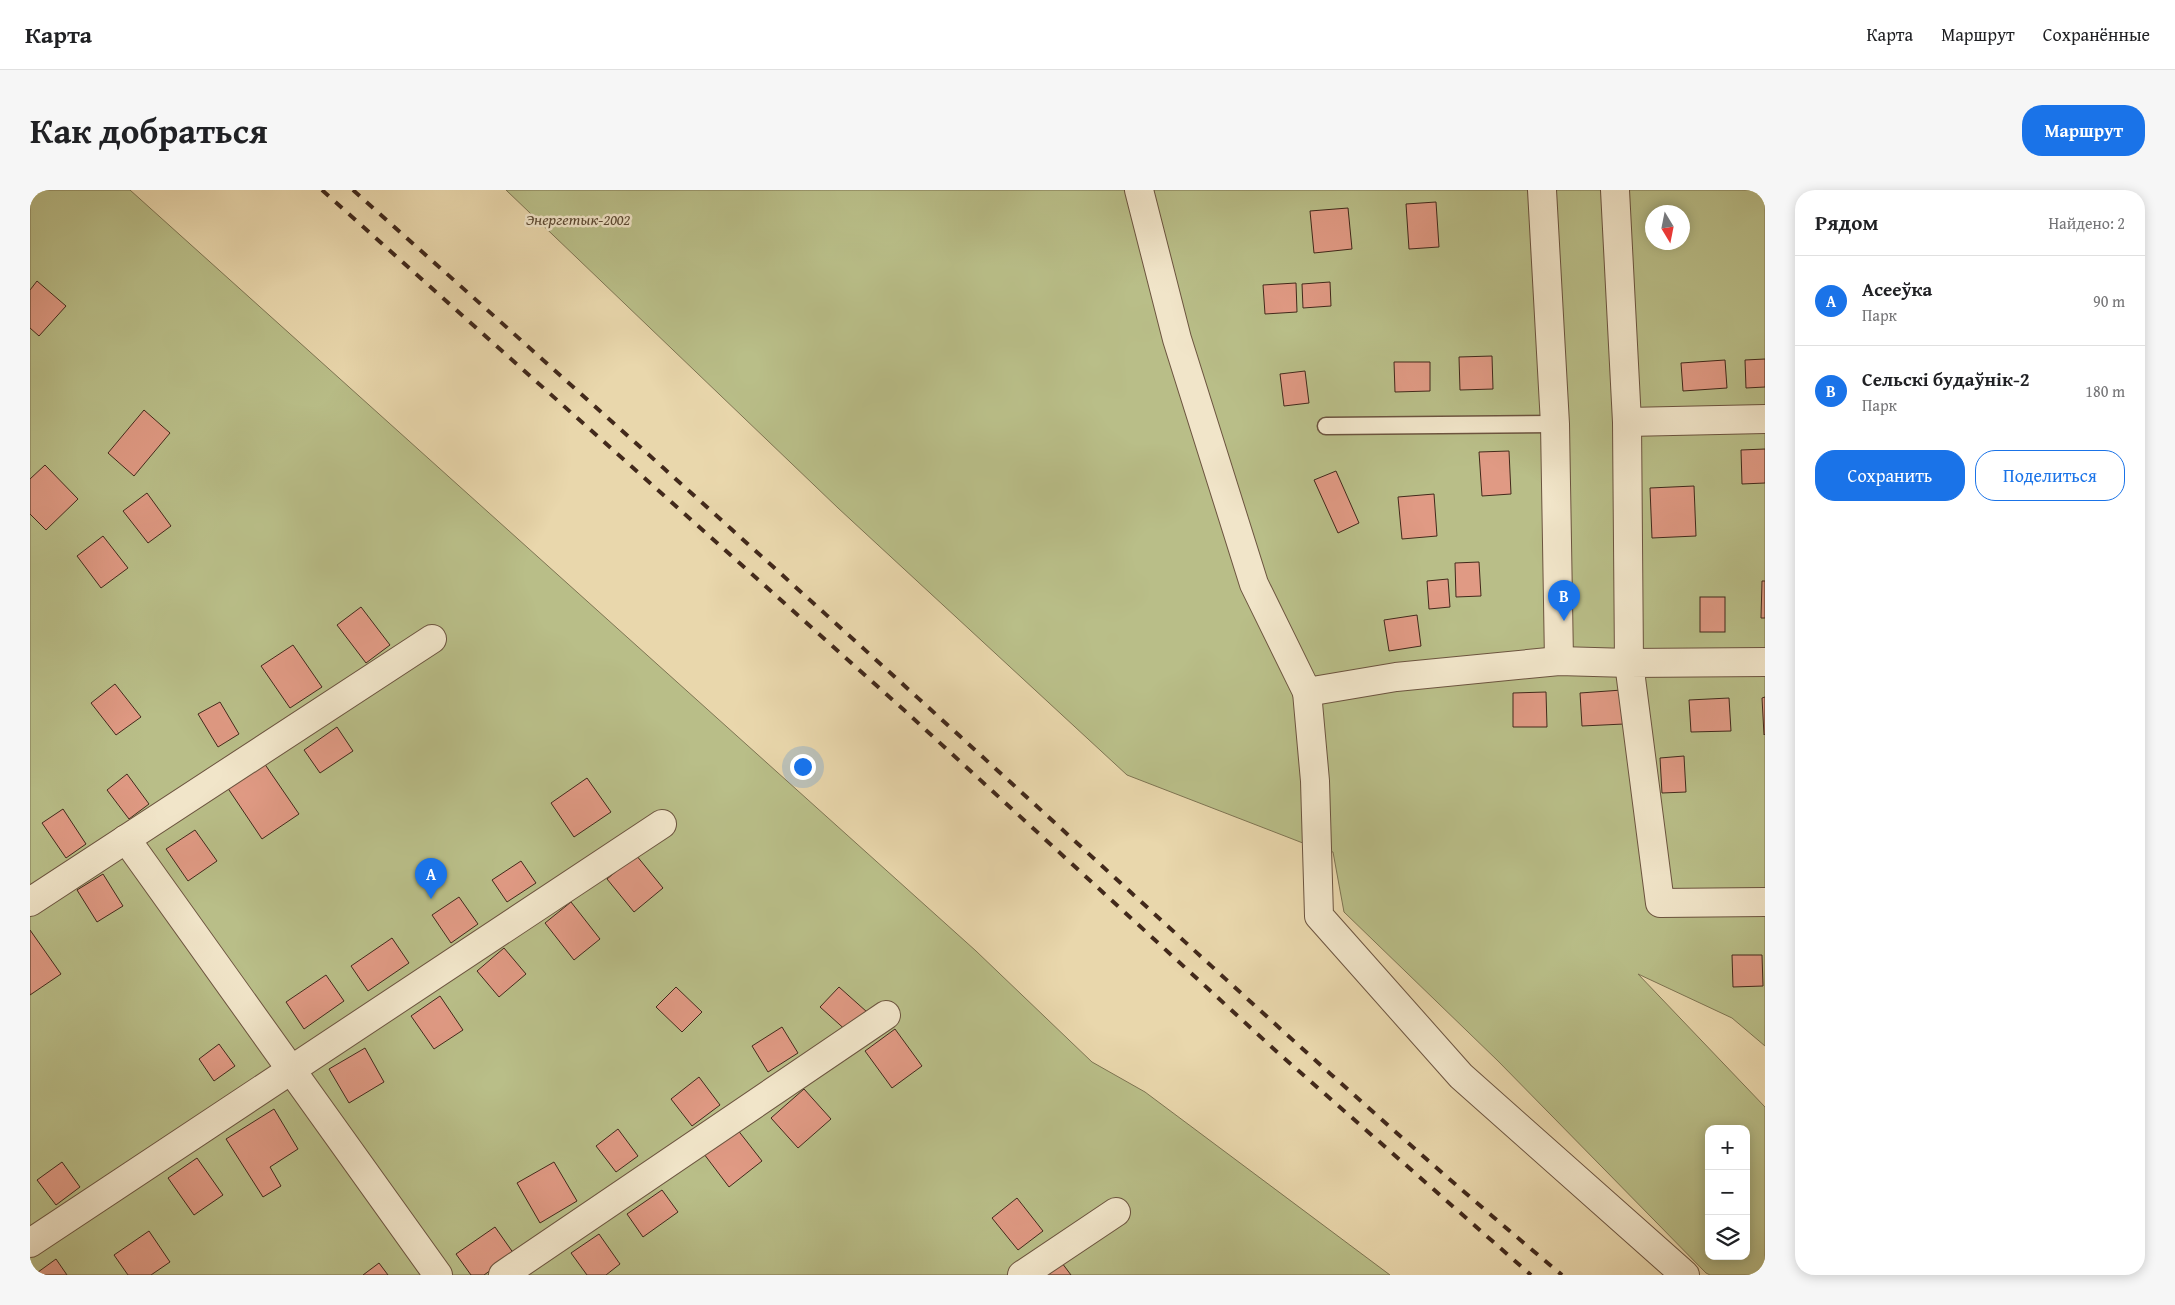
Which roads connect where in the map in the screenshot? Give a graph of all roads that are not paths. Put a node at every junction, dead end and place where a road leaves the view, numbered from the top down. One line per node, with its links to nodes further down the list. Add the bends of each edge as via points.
1 (1139, 190): 12 (street, via 1177,339 1254,584)
2 (1542, 190): 6 (street)
3 (1615, 190): 5 (street)
4 (1765, 419): 5 (street)
5 (1627, 422): 11 (street)
6 (1555, 424): 7 (lane); 9 (street)
7 (1326, 426)
8 (432, 639): 14 (street)
9 (1559, 661): 11 (street); 12 (street, via 1396,677)
10 (1765, 662): 11 (street)
11 (1629, 664): 16 (street, via 1660,903)
12 (1307, 692): 24 (street, via 1315,781 1320,916 1461,1076)
13 (662, 824): 18 (street)
14 (126, 839): 15 (street); 18 (street)
15 (33, 893)
16 (1765, 902)
17 (886, 1015): 22 (street)
18 (291, 1070): 20 (street); 21 (street)
19 (1116, 1212): 23 (street)
20 (30, 1243)
21 (438, 1275)
22 (503, 1275)
23 (1022, 1275)
24 (1685, 1275)

